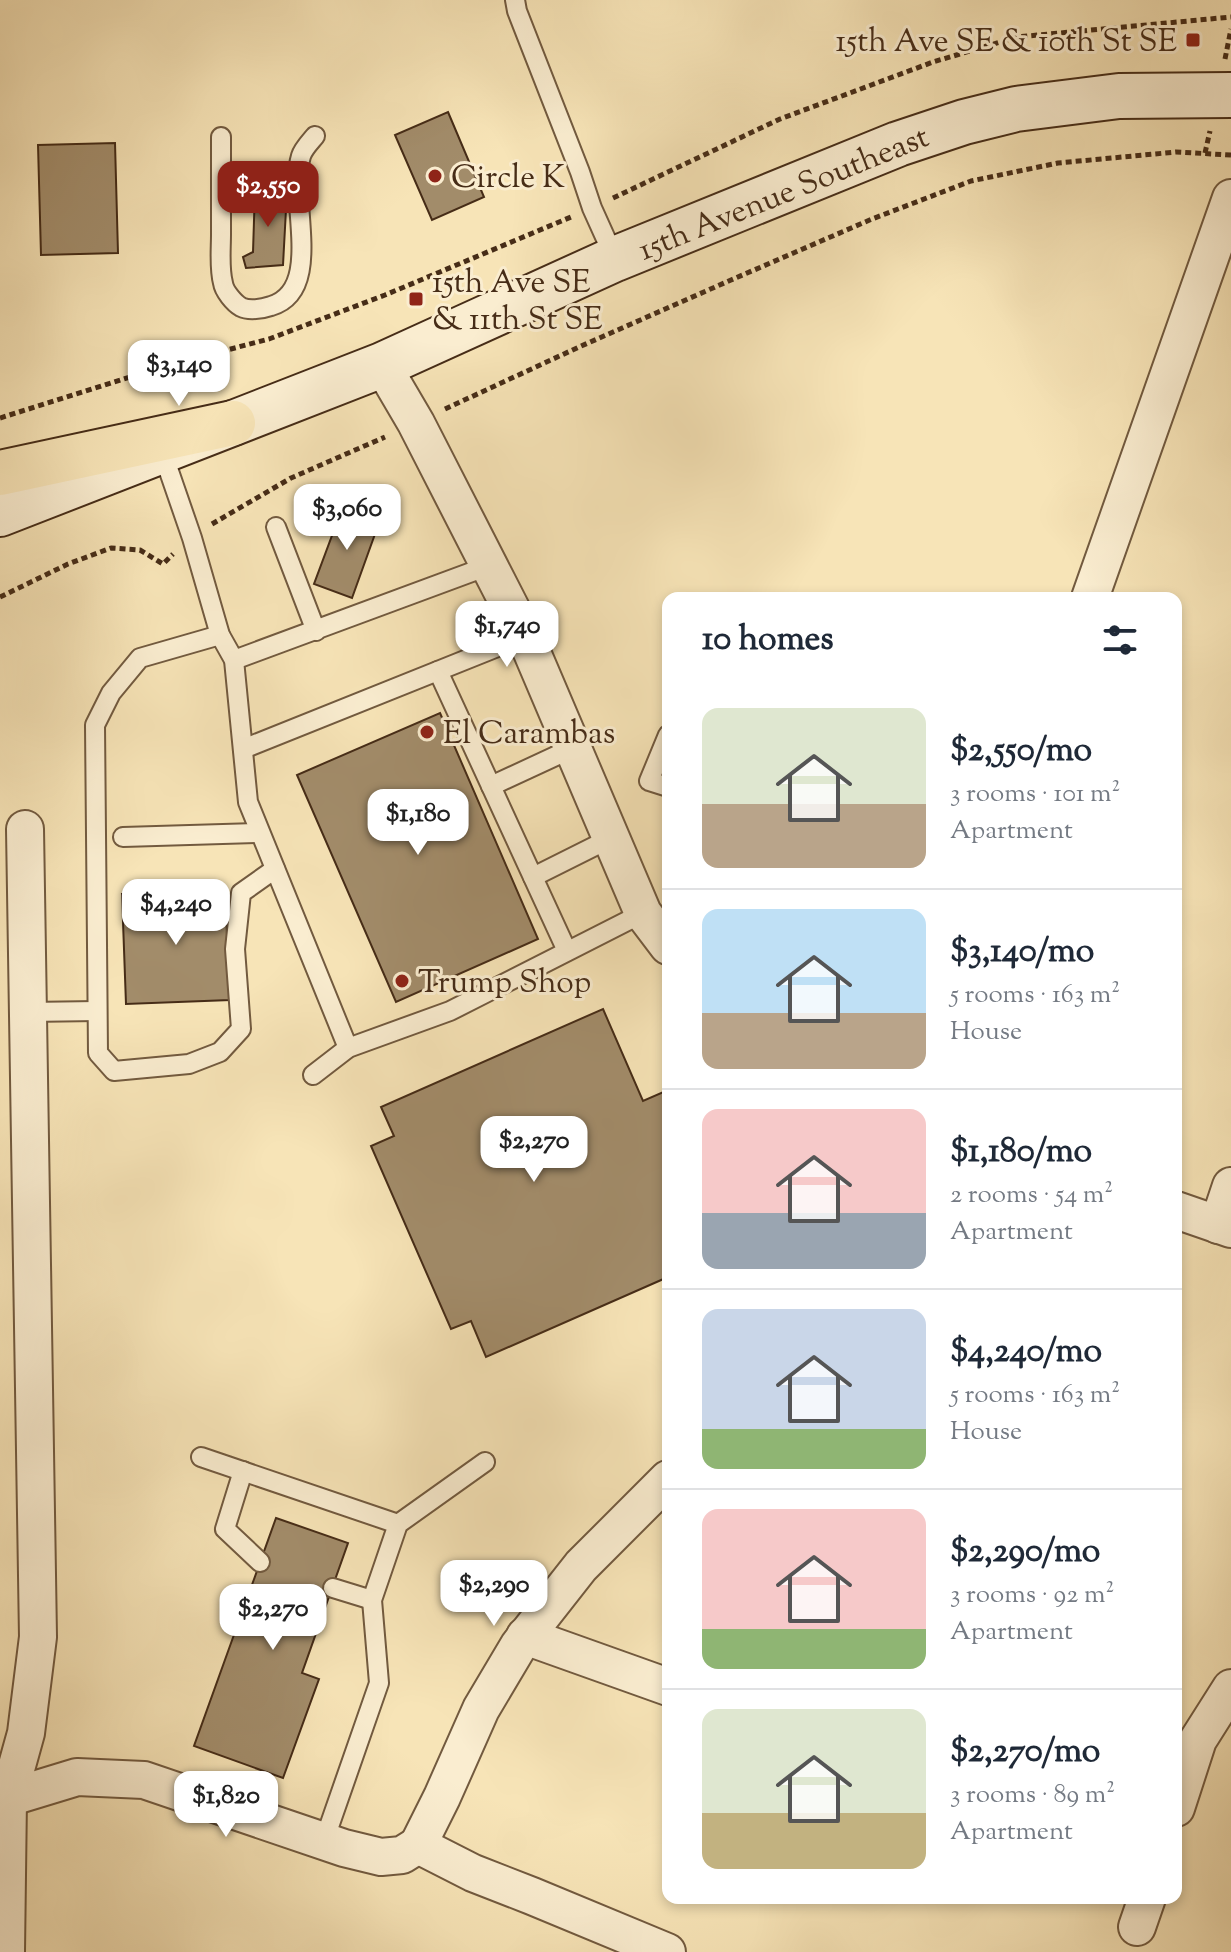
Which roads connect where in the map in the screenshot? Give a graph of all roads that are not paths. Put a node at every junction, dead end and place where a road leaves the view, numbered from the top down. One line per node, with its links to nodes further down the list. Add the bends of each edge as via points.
1 (515, 0): 6 (lane)
2 (1231, 95): 6 (main road, 15th Avenue Southeast, via 1087,99 964,122)
3 (315, 136): 4 (lane, via 301,154 299,280 287,298 260,309 242,308 223,286)
4 (221, 137)
5 (1231, 198): 14 (street)
6 (615, 259): 7 (main road, 15th Avenue Southeast)
7 (382, 365): 8 (main road, 15th Avenue Southeast); 13 (street)
8 (233, 423): 9 (main road, 15th Avenue Southeast); 10 (main road)
9 (162, 451): 11 (main road, 15th Avenue Southeast); 16 (lane)
10 (0, 473)
11 (0, 514)
12 (276, 527): 15 (lane)
13 (488, 566): 15 (lane); 17 (street)
14 (1092, 592)
15 (316, 631): 18 (lane)
16 (220, 635): 18 (lane); 34 (lane, via 140,658 111,693 95,725)
17 (525, 636): 19 (lane); 20 (street)
18 (234, 660): 21 (lane)
19 (438, 671): 21 (lane); 24 (lane)
20 (573, 748): 24 (lane); 28 (street)
21 (243, 749): 26 (lane, via 248,802)
22 (662, 750): 23 (lane, via 649,781)
23 (662, 785)
24 (491, 786): 30 (lane)
25 (25, 829): 35 (street)
26 (260, 833): 27 (lane); 29 (lane)
27 (123, 837)
28 (611, 838): 30 (lane); 31 (street)
29 (275, 869): 34 (lane, via 241,893 235,949 241,1029 220,1052 189,1064 114,1071 98,1053); 36 (lane)
30 (533, 877): 33 (lane)
31 (643, 913): 32 (street); 33 (lane)
32 (662, 938)
33 (567, 951): 36 (lane, via 450,1011)
34 (97, 1011): 35 (lane)
35 (28, 1012): 53 (street, via 38,1637 26,1733)
36 (348, 1048): 37 (lane)
37 (313, 1075)
38 (1231, 1186): 40 (street)
39 (1182, 1212): 40 (street)
40 (1225, 1227)
41 (201, 1457): 43 (lane)
42 (485, 1462): 45 (lane)
43 (243, 1471): 45 (lane); 46 (lane, via 225,1529)
44 (662, 1485): 49 (street, via 581,1566)
45 (398, 1524): 48 (lane)
46 (260, 1562)
47 (333, 1588): 48 (lane)
48 (372, 1600): 54 (lane, via 379,1683)
49 (525, 1636): 50 (street); 55 (street, via 481,1709)
50 (662, 1685)
51 (1231, 1688): 52 (street, via 1198,1740)
52 (1182, 1789)
53 (4, 1798): 54 (street, via 77,1777 144,1780); 56 (street)
54 (324, 1841): 55 (street, via 381,1857 402,1855)
55 (418, 1845): 57 (street, via 473,1873)
56 (6, 1952)
57 (667, 1952)

